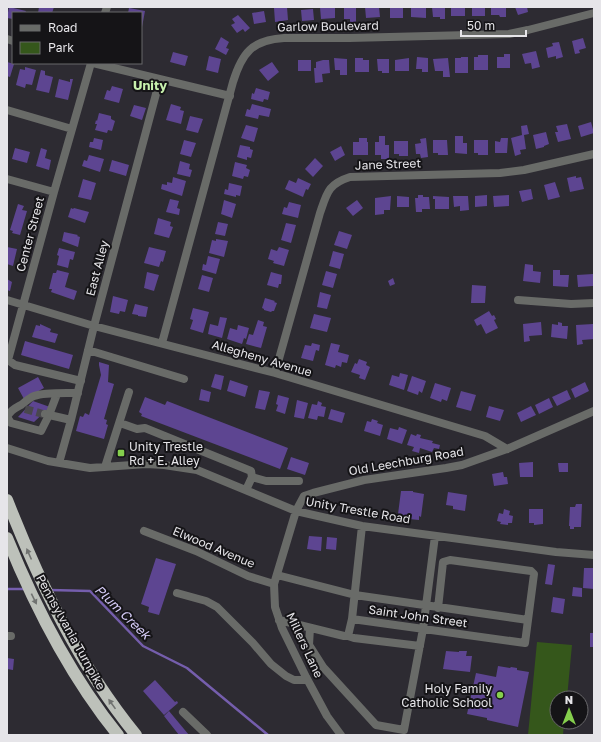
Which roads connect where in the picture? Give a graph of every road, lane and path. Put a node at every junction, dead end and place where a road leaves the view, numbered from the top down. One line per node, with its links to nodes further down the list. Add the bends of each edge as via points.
1 (594, 13): 5 (street, Garlow Boulevard, via 509,34 276,38 252,47 239,64)
2 (92, 64): 7 (street, Center Street)
3 (96, 64): 4 (street)
4 (160, 79): 5 (street); 15 (street, East Alley)
5 (230, 96): 16 (street, Garlow Boulevard)
6 (7, 110): 7 (street)
7 (72, 129): 10 (street, Center Street)
8 (594, 154): 18 (street, Jane Street, via 500,173 350,177 335,183 320,213)
9 (7, 179): 10 (street)
10 (54, 192): 14 (street, Center Street)
11 (7, 300): 14 (street, Allegheny Avenue)
12 (518, 300): 13 (street)
13 (594, 303)
14 (23, 306): 15 (street, Allegheny Avenue); 20 (street, Center Street, via 8,360 10,363)
15 (94, 326): 16 (street, Allegheny Avenue); 17 (street, East Alley)
16 (162, 343): 18 (street, Allegheny Avenue)
17 (88, 350): 19 (street); 20 (street, East Alley)
18 (275, 374): 31 (street, Allegheny Avenue, via 485,436)
19 (184, 379)
20 (81, 381): 22 (street, East Alley)
21 (129, 392): 29 (street)
22 (78, 393): 23 (street); 28 (street, East Alley)
23 (57, 394): 24 (street, via 34,396); 27 (street)
24 (16, 407): 25 (street); 27 (street, via 7,417 11,423 41,431)
25 (25, 409)
26 (594, 411): 31 (street, Old Leechburg Road)
27 (46, 415): 28 (street)
28 (71, 420): 32 (street, East Alley)
29 (120, 423): 33 (street); 34 (street, via 137,429 145,428 251,471)
30 (7, 448): 32 (street, Unity Trestle Road)
31 (507, 449): 38 (street, Old Leechburg Road, via 462,465 364,480 313,493 304,496)
32 (59, 463): 33 (street, Unity Trestle Road, via 90,468)
33 (105, 467): 36 (street, Unity Trestle Road, via 146,464 197,470)
34 (252, 477): 35 (street, via 266,481); 36 (street)
35 (300, 481)
36 (246, 490): 38 (street, Unity Trestle Road)
37 (7, 500): 60 (highway, Pennsylvania Turnpike, one-way to 37, via 98,682 68,633 47,594)
38 (296, 511): 39 (street, Unity Trestle Road); 44 (street, Millers Lane)
39 (362, 526): 41 (street, Unity Trestle Road); 47 (street, Saint John Street)
40 (144, 531): 45 (street, Elwood Avenue, via 196,551 248,576)
41 (434, 536): 43 (street, Unity Trestle Road); 48 (street)
42 (7, 538): 59 (highway, Pennsylvania Turnpike, one-way to 59, via 54,637 86,690)
43 (594, 555)
44 (277, 575): 45 (street, Millers Lane); 47 (street)
45 (274, 584): 51 (street, Millers Lane, via 275,607)
46 (177, 593): 57 (street, via 206,601 217,607 271,664 294,680)
47 (354, 595): 48 (street); 50 (street, Saint John Street)
48 (426, 606): 49 (street); 54 (street)
49 (438, 608): 52 (street); 52 (street, via 443,562 450,560 531,571 534,574)
50 (352, 619): 54 (street, Saint John Street); 55 (street)
51 (279, 620): 53 (street); 57 (street, Millers Lane)
52 (528, 620): 54 (street, Saint John Street, via 525,643)
53 (310, 628): 55 (street); 56 (street, via 309,645 323,666 376,724 404,730)
54 (423, 629): 56 (street)
55 (348, 636): 56 (street)
56 (420, 646)
57 (307, 680): 62 (street, Millers Lane)
58 (183, 712): 61 (street)
59 (118, 735)
60 (136, 735)
61 (207, 735)
62 (341, 735)

